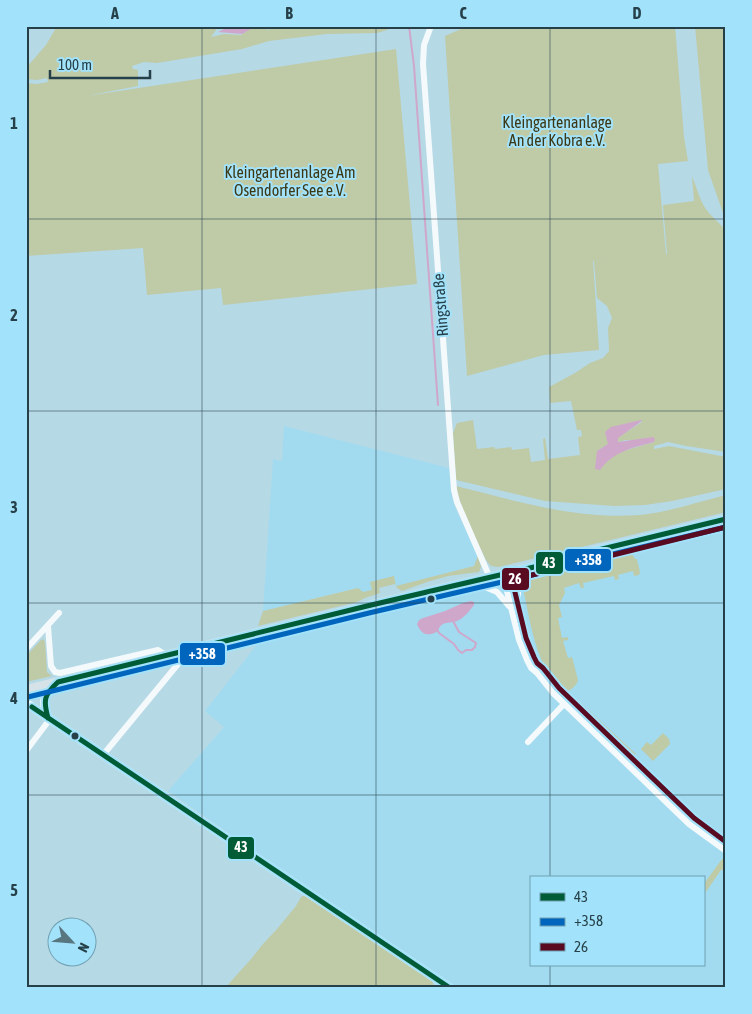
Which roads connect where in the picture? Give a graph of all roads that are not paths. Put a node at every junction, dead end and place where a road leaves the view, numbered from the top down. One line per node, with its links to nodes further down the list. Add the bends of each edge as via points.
1 (430, 26): 5 (street, Ringstraße, via 423,64 454,490)
2 (726, 519): 3 (main road)
3 (534, 567): 4 (main road); 7 (street, via 518,585)
4 (505, 574): 5 (main road); 7 (street, via 512,583); 8 (street)
5 (490, 578): 6 (main road)
6 (473, 582): 8 (street, via 497,592); 14 (main road)
7 (518, 602): 13 (street)
8 (511, 609): 13 (street, via 527,660)
9 (59, 613): 10 (street)
10 (48, 626): 11 (street); 14 (street, via 51,666)
11 (26, 649)
12 (178, 664): 21 (street)
13 (537, 673): 17 (street)
14 (58, 678): 15 (main road); 18 (street, via 45,698)
15 (26, 690)
16 (26, 703): 18 (street)
17 (564, 704): 19 (street); 22 (street, via 689,824)
18 (49, 718): 20 (street); 21 (street)
19 (528, 742)
20 (26, 751)
21 (103, 755): 23 (street)
22 (726, 851)
23 (450, 988)

